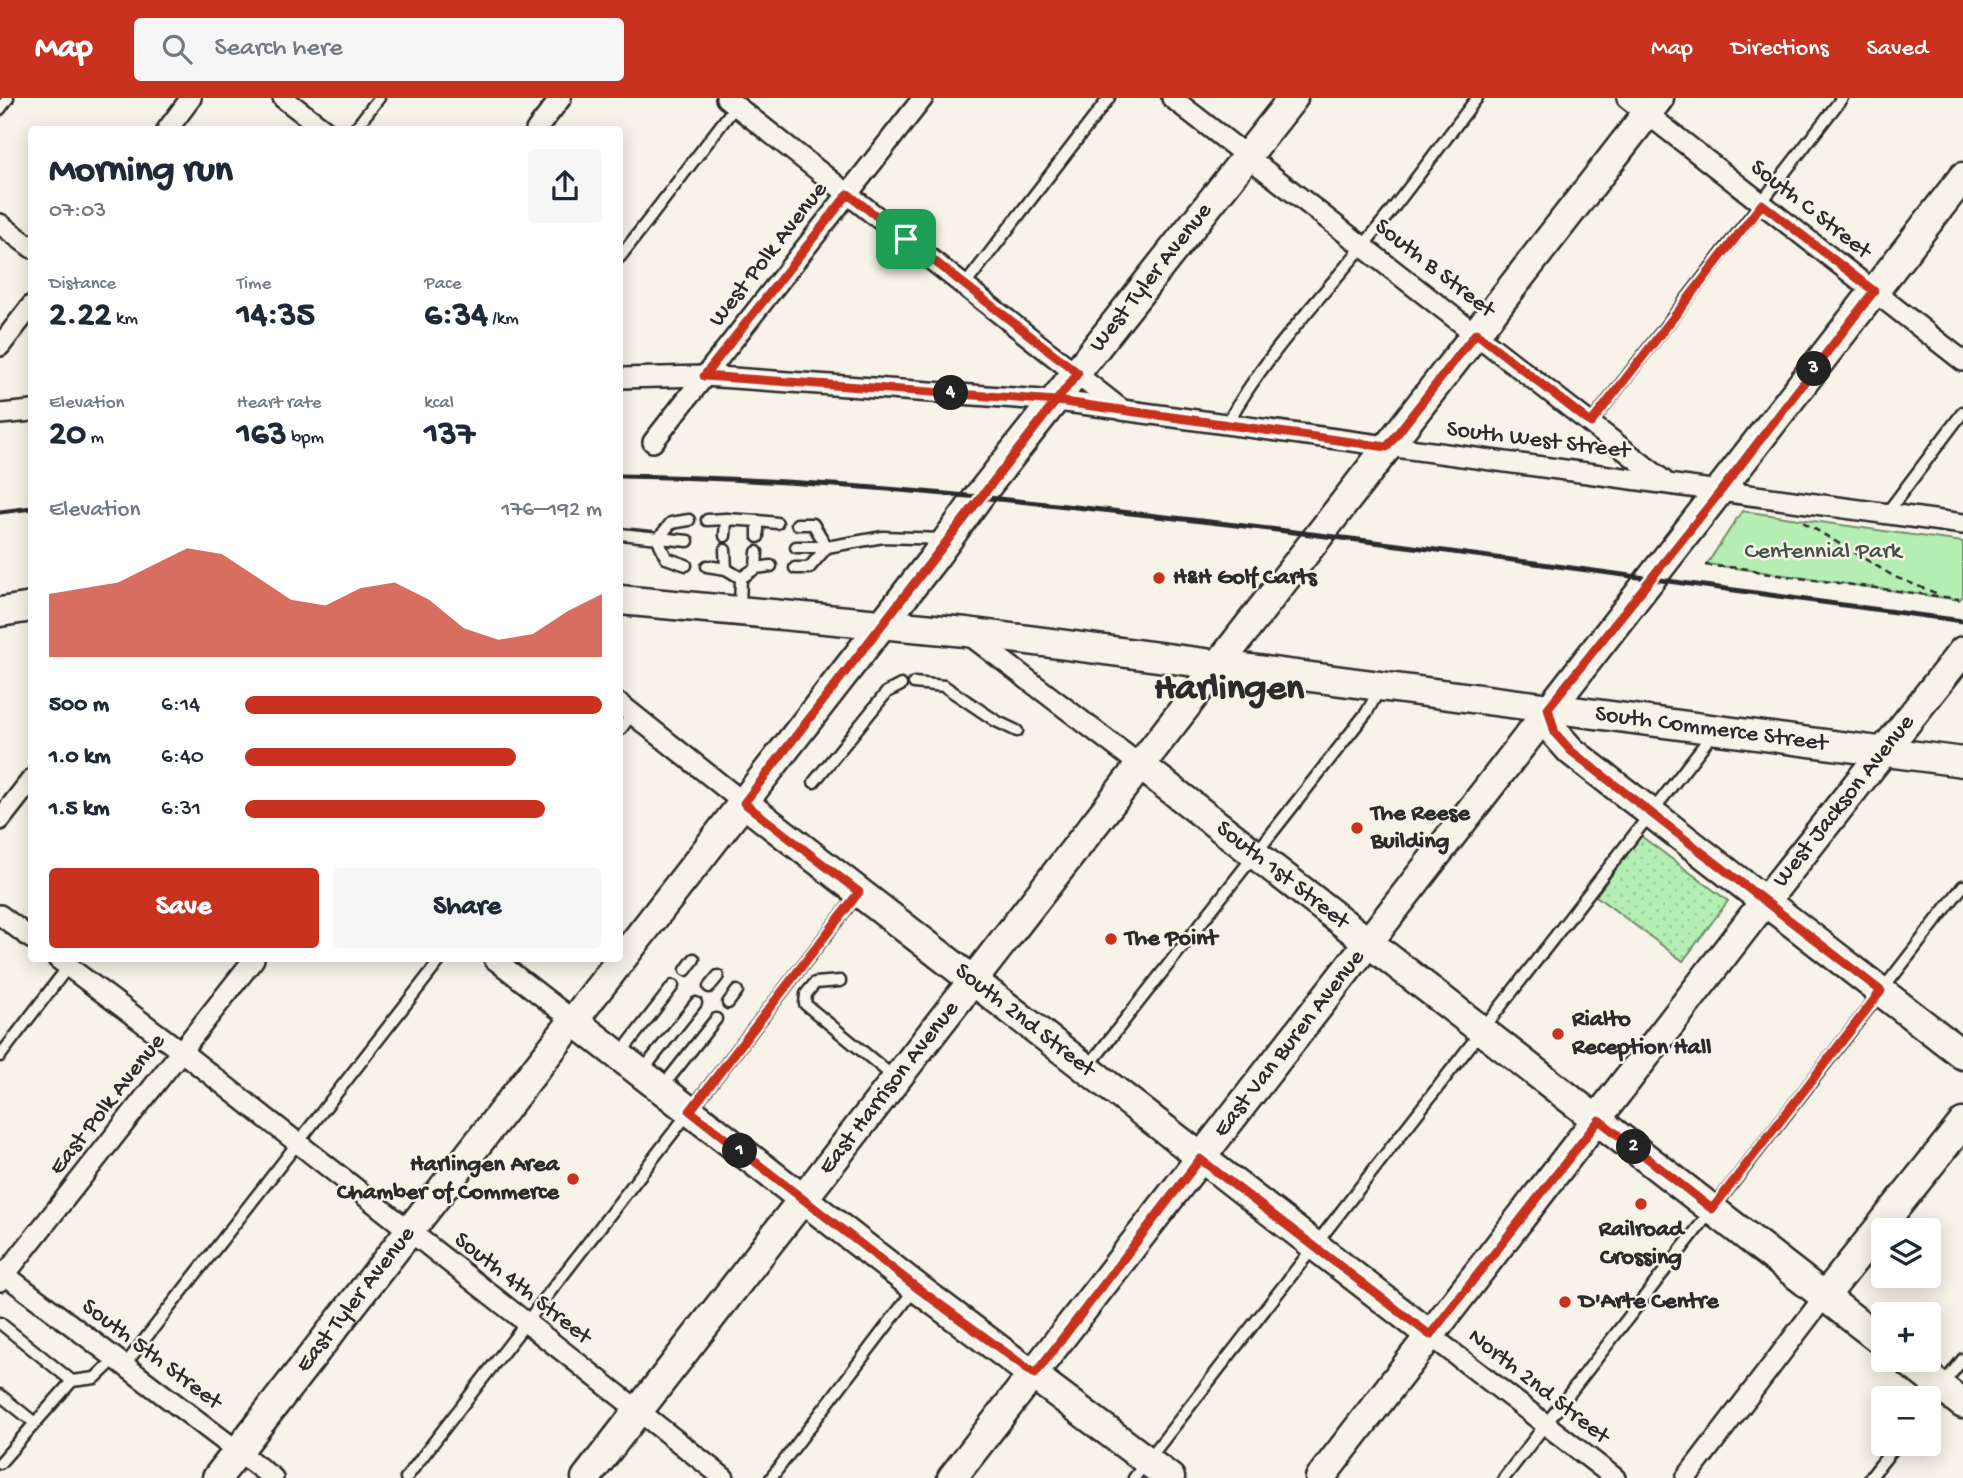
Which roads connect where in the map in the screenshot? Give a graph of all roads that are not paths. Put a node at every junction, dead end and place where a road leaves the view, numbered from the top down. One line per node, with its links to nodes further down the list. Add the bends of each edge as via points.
1 (8, 98): 14 (lane)
2 (191, 98): 15 (street)
3 (283, 98): 16 (street)
4 (379, 98): 17 (lane)
5 (561, 98): 18 (street)
6 (923, 98): 21 (street, West Polk Avenue)
7 (1109, 98): 27 (lane)
8 (1172, 98): 19 (street, South B Street)
9 (1293, 98): 19 (street, West Tyler Avenue)
10 (1477, 98): 25 (lane)
11 (1842, 98): 22 (lane)
12 (734, 101): 21 (street); 26 (lane)
13 (1645, 103): 22 (street, South C Street); 30 (street, East Harrison Avenue)
14 (0, 109)
15 (170, 126)
16 (320, 126)
17 (358, 126)
18 (539, 126)
19 (1247, 156): 25 (street, South B Street); 34 (street, West Tyler Avenue)
20 (1963, 177): 28 (street, East Van Buren Avenue)
21 (848, 194): 27 (street); 35 (street, West Polk Avenue)
22 (1762, 204): 28 (street, South C Street); 41 (lane)
23 (0, 224): 24 (street)
24 (28, 245)
25 (1363, 246): 30 (street, South B Street); 42 (lane, via 1275,351)
26 (623, 253)
27 (964, 285): 34 (street)
28 (1874, 291): 32 (street, South C Street); 46 (street, East Van Buren Avenue)
29 (28, 310): 31 (street)
30 (1476, 333): 41 (street, South B Street); 44 (street, East Harrison Avenue)
31 (0, 346)
32 (1963, 361)
33 (625, 373): 35 (street)
34 (1078, 373): 36 (street, West Tyler Avenue); 37 (street)
35 (704, 376): 36 (street); 43 (street, West Polk Avenue)
36 (1057, 401): 37 (street, South West Street); 59 (street, West Tyler Avenue)
37 (1122, 410): 42 (street, South West Street)
38 (28, 411): 40 (street)
39 (1963, 412): 47 (lane)
40 (0, 414)
41 (1591, 423): 45 (street, South B Street)
42 (1227, 425): 44 (street, South West Street)
43 (653, 442)
44 (1387, 447): 45 (street, South West Street); 79 (street, East Harrison Avenue)
45 (1664, 481): 46 (street, South West Street)
46 (1720, 492): 47 (street, South West Street); 83 (street, East Van Buren Avenue)
47 (1885, 514): 54 (street, South West Street)
48 (726, 519): 50 (lane); 51 (lane); 56 (lane)
49 (689, 520): 58 (lane, via 670,523)
50 (707, 520)
51 (758, 521): 52 (lane); 57 (lane)
52 (776, 523)
53 (797, 524): 62 (lane, via 813,524)
54 (1963, 524)
55 (623, 534): 58 (lane)
56 (725, 536)
57 (758, 537)
58 (658, 539): 60 (lane); 65 (lane, via 666,558)
59 (947, 540): 62 (lane, via 883,537); 76 (street, West Tyler Avenue)
60 (688, 541)
61 (796, 547): 62 (lane)
62 (827, 547): 69 (lane, via 808,568)
63 (725, 550): 70 (lane)
64 (757, 552): 68 (lane)
65 (686, 565)
66 (707, 566): 70 (lane)
67 (771, 566): 68 (lane)
68 (756, 568): 71 (lane)
69 (795, 568)
70 (726, 569): 71 (lane)
71 (741, 578): 74 (lane)
72 (623, 600): 74 (street, South Commerce Street)
73 (28, 608): 75 (street)
74 (740, 611): 76 (street, South Commerce Street)
75 (0, 612)
76 (883, 625): 77 (street, South Commerce Street); 92 (street, East Tyler Avenue)
77 (965, 632): 79 (street, South Commerce Street); 89 (street, South 1st Street)
78 (1963, 651): 87 (street, West Jackson Avenue)
79 (1219, 664): 82 (street, South Commerce Street); 89 (street, East Harrison Avenue)
80 (914, 682): 86 (lane, via 944,686)
81 (901, 685): 90 (lane, via 887,692)
82 (1381, 686): 83 (street, South Commerce Street); 95 (lane, via 1367,712)
83 (1548, 708): 85 (street, South Commerce Street); 93 (street, via 1555,733 1571,751); 101 (street, East Van Buren Avenue)
84 (626, 709): 92 (street, South 2nd Street)
85 (1717, 729): 87 (street, South Commerce Street); 93 (lane)
86 (1017, 731)
87 (1884, 753): 88 (street, South Commerce Street); 98 (street, West Jackson Avenue)
88 (1963, 762)
89 (1140, 765): 95 (street, South 1st Street); 111 (street, East Harrison Avenue)
90 (814, 782)
91 (28, 784): 94 (street)
92 (744, 803): 97 (street, South 2nd Street); 102 (street, East Tyler Avenue)
93 (1651, 814): 98 (street); 121 (lane)
94 (0, 820)
95 (1256, 854): 101 (street, South 1st Street); 126 (lane)
96 (1963, 886): 116 (lane)
97 (859, 892): 111 (street, South 2nd Street); 129 (lane)
98 (1765, 901): 116 (street); 130 (street, West Jackson Avenue)
99 (0, 915): 100 (street)
100 (28, 936)
101 (1371, 942): 121 (street, South 1st Street); 133 (street, East Van Buren Avenue)
102 (623, 958)
103 (694, 959): 109 (lane)
104 (67, 962): 122 (street, South 4th Street); 124 (lane)
105 (252, 962): 122 (street, East Polk Avenue)
106 (439, 962): 132 (lane)
107 (498, 962): 120 (street)
108 (620, 962): 120 (street, East Tyler Avenue)
109 (686, 970)
110 (718, 976): 114 (lane)
111 (972, 980): 126 (street, South 2nd Street); 127 (street, East Harrison Avenue)
112 (840, 981): 127 (lane, via 815,983 805,1004)
113 (673, 986): 125 (lane)
114 (709, 988)
115 (737, 991): 118 (lane)
116 (1881, 991): 123 (street); 135 (lane)
117 (696, 1003): 128 (lane)
118 (728, 1003)
119 (716, 1019): 128 (lane)
120 (574, 1021): 125 (street); 136 (street, East Tyler Avenue)
121 (1483, 1030): 130 (street, South 1st Street); 137 (lane)
122 (182, 1052): 132 (street, South 4th Street); 138 (street, East Polk Avenue)
123 (1963, 1055)
124 (0, 1056)
125 (618, 1056): 128 (street)
126 (1086, 1070): 133 (street, South 2nd Street)
127 (896, 1079): 134 (street, East Harrison Avenue)
128 (651, 1081): 129 (street)
129 (690, 1111): 134 (street); 142 (lane)
130 (1599, 1120): 135 (street, South 1st Street); 144 (street, West Jackson Avenue)
131 (1963, 1123): 140 (street)
132 (298, 1143): 136 (street, South 4th Street); 146 (lane)
133 (1200, 1159): 137 (street, South 2nd Street); 148 (street, East Van Buren Avenue)
134 (802, 1199): 139 (street); 152 (street, East Harrison Avenue)
135 (1712, 1209): 140 (street, South 1st Street); 154 (lane)
136 (407, 1230): 142 (street, South 4th Street); 155 (street, East Tyler Avenue)
137 (1314, 1247): 144 (street, South 2nd Street); 158 (lane)
138 (2, 1276): 146 (street, South 5th Street)
139 (916, 1287): 148 (street); 164 (lane)
140 (1824, 1297): 143 (street, South 1st Street); 170 (street)
141 (0, 1322): 149 (lane)
142 (525, 1322): 152 (street, South 4th Street); 161 (lane)
143 (1871, 1333)
144 (1430, 1335): 154 (street, North 2nd Street); 167 (street, West Jackson Avenue)
145 (1963, 1359): 151 (lane)
146 (120, 1362): 149 (lane, via 95,1378); 155 (street, South 5th Street)
147 (1918, 1372): 151 (street)
148 (1035, 1374): 158 (street); 165 (street, East Van Buren Avenue)
149 (72, 1381): 153 (lane)
150 (0, 1395): 153 (lane)
151 (1944, 1398)
152 (638, 1411): 162 (street, East Harrison Avenue); 163 (street, South 4th Street)
153 (35, 1423): 157 (lane)
154 (1545, 1424): 168 (lane); 169 (street, North 2nd Street)
155 (238, 1451): 159 (street, East Tyler Avenue); 160 (street, South 5th Street)
156 (1887, 1456): 171 (lane)
157 (0, 1463)
158 (1141, 1469): 166 (street)
159 (217, 1478)
160 (273, 1478)
161 (406, 1478)
162 (586, 1478)
163 (724, 1478)
164 (771, 1478)
165 (952, 1478)
166 (1170, 1478)
167 (1320, 1478)
168 (1504, 1478)
169 (1615, 1478)
170 (1686, 1478)
171 (1870, 1478)

